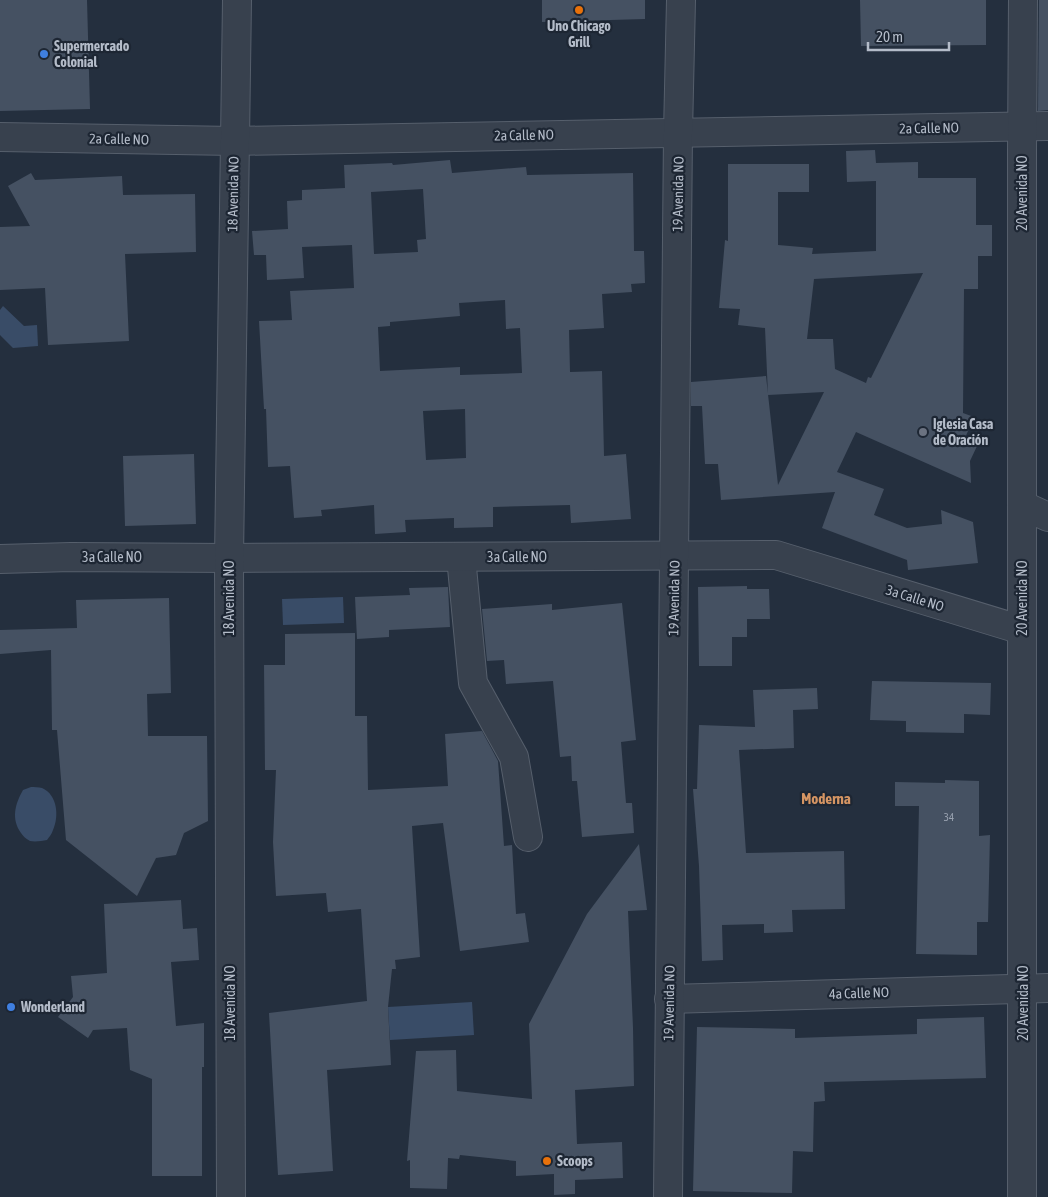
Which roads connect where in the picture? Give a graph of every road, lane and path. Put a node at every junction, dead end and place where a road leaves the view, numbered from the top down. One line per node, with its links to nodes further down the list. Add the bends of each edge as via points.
1 (237, 0): 7 (street, 18 Avenida NO)
2 (681, 0): 5 (street, 19 Avenida NO)
3 (1023, 0): 4 (street, 20 Avenida NO)
4 (1035, 126): 5 (street, 2a Calle NO); 8 (street, 20 Avenida NO)
5 (678, 133): 7 (street, 2a Calle NO); 10 (street, 19 Avenida NO)
6 (0, 137): 7 (street, 2a Calle NO)
7 (234, 141): 12 (street, 18 Avenida NO)
8 (1022, 505): 9 (street); 14 (street, 20 Avenida NO)
9 (1048, 517)
10 (674, 556): 11 (street, 3a Calle NO); 14 (street, 3a Calle NO, via 776,555); 17 (street, 19 Avenida NO)
11 (461, 557): 12 (street, 3a Calle NO); 15 (street, via 473,683 514,757)
12 (229, 558): 13 (street, 3a Calle NO); 18 (street, 18 Avenida NO)
13 (0, 559)
14 (1022, 630): 16 (street, 20 Avenida NO)
15 (528, 837)
16 (1035, 988): 17 (street, 4a Calle NO); 20 (street, 20 Avenida NO)
17 (669, 999): 19 (street, 19 Avenida NO)
18 (230, 1197)
19 (668, 1197)
20 (1022, 1197)

